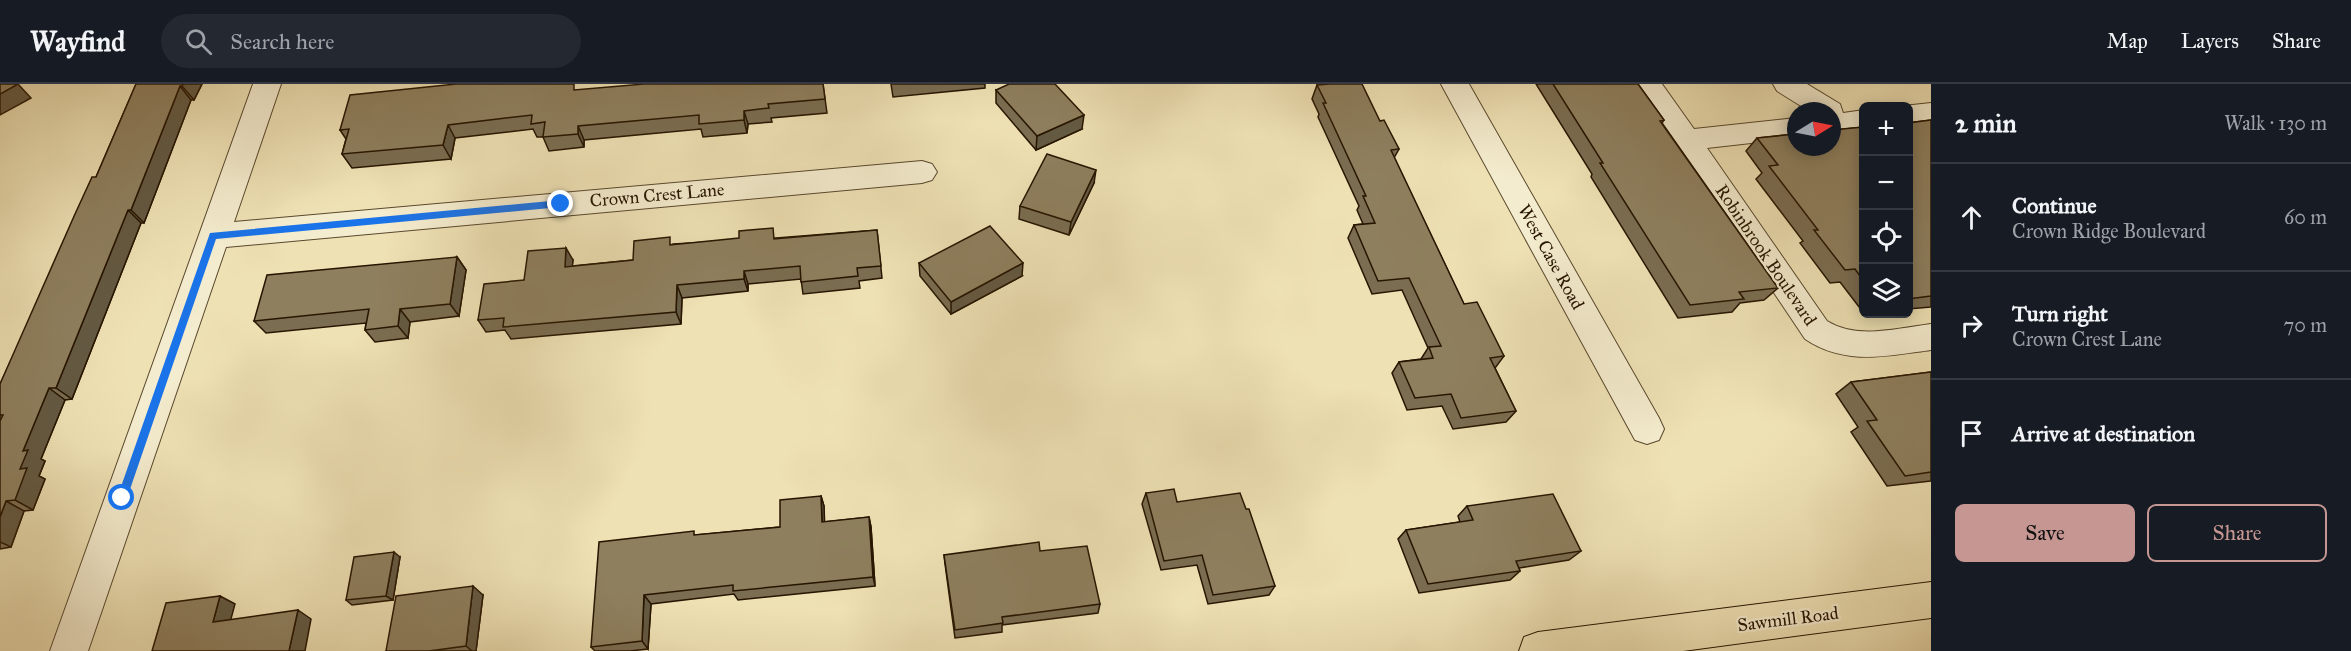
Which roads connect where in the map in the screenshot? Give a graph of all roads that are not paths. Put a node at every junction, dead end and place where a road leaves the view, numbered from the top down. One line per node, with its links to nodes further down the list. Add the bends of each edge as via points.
1 (267, 84): 11 (street)
2 (1455, 84): 13 (street, West Case Road)
3 (1648, 84): 9 (street, Robinbrook Boulevard)
4 (1787, 84): 7 (street)
5 (1931, 113): 6 (street)
6 (1913, 115)
7 (1843, 118)
8 (1787, 129): 9 (street)
9 (1689, 140): 12 (street, Robinbrook Boulevard, via 1809,321 1826,339 1853,345)
10 (922, 172): 11 (street, Crown Crest Lane)
11 (213, 236): 15 (street)
12 (1931, 337)
13 (1647, 429)
14 (1931, 600): 16 (main road, Sawmill Road)
15 (69, 651)
16 (1538, 651)

